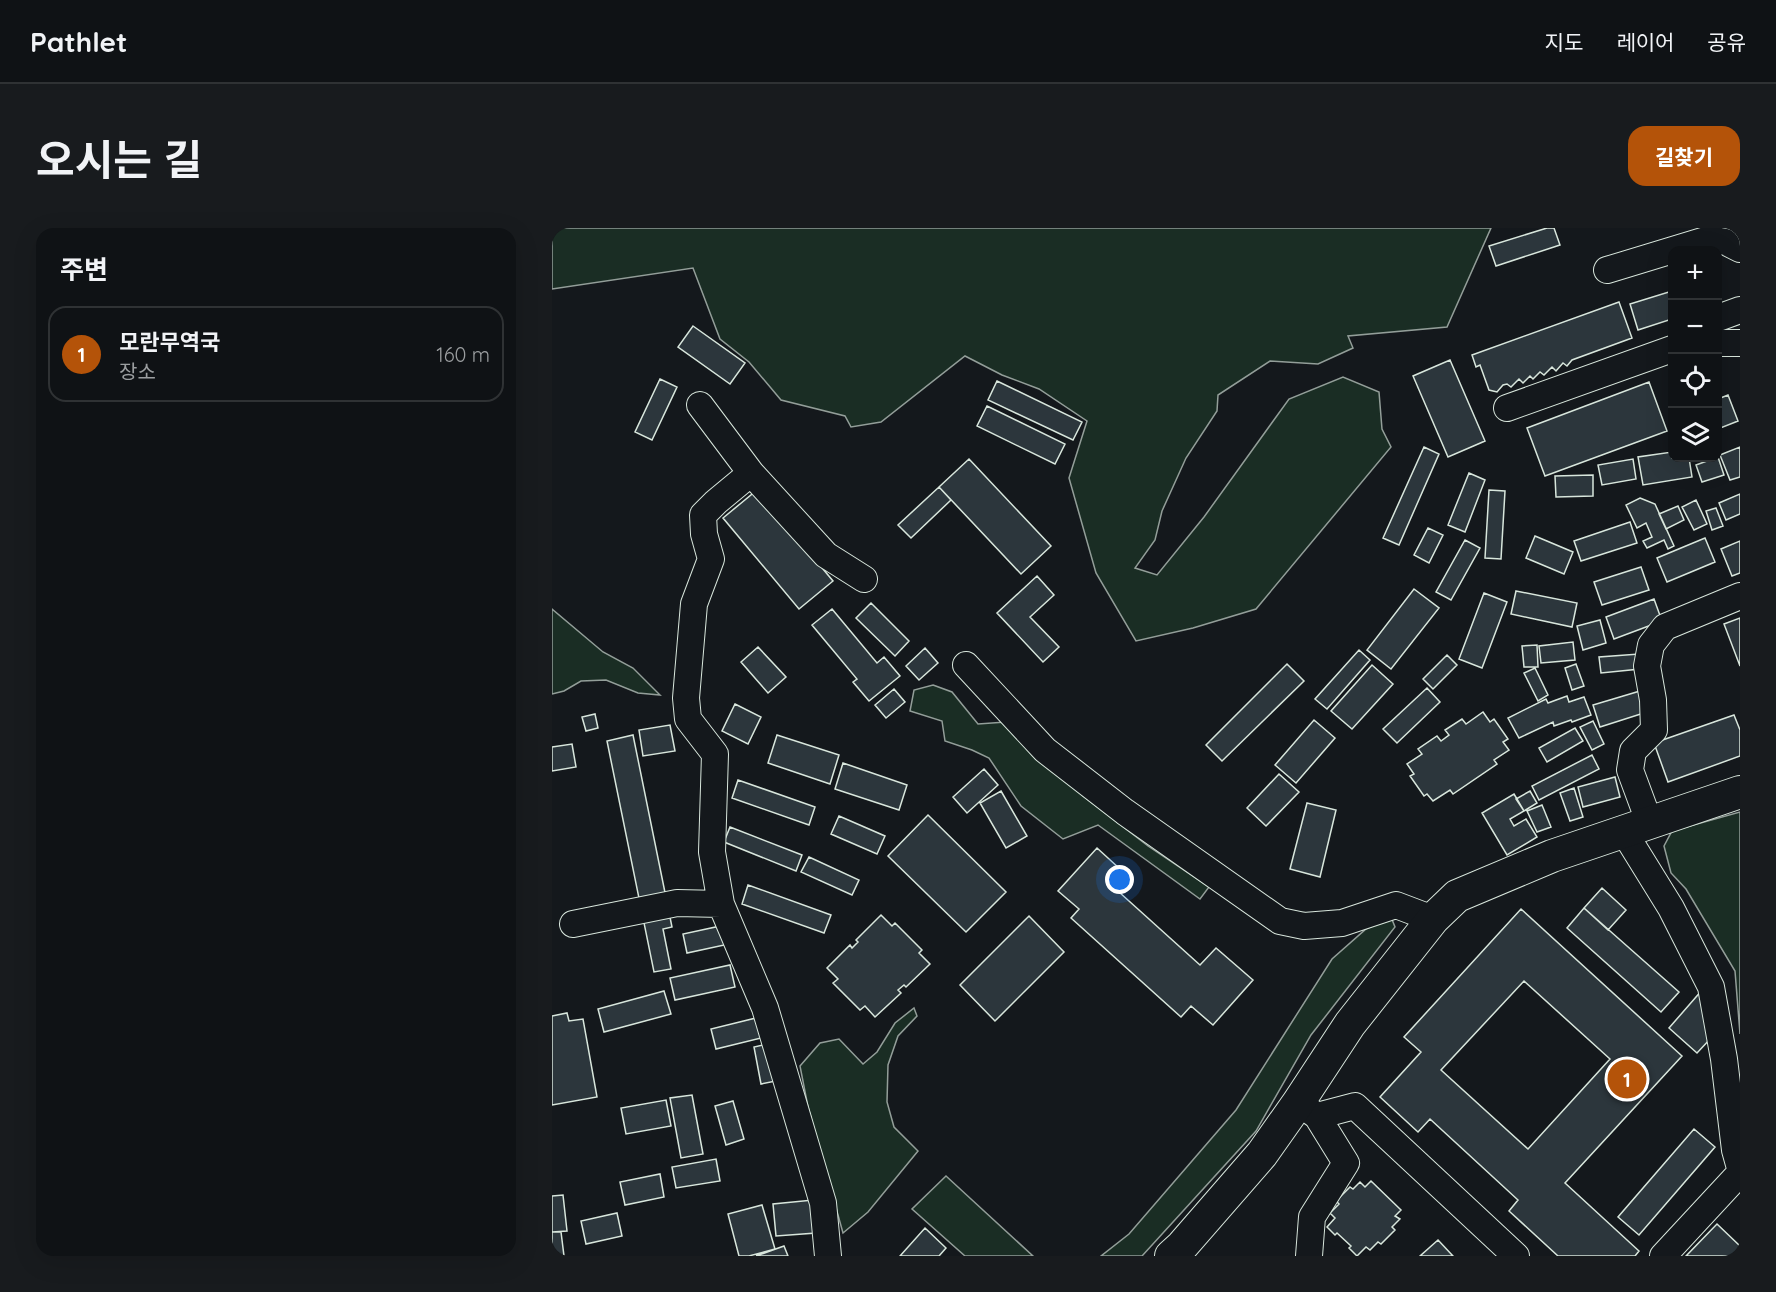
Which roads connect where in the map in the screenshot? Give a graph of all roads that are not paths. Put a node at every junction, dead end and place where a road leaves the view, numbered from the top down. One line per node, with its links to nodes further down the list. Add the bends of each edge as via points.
1 (1740, 249): 2 (street, via 1709,239)
2 (1607, 270)
3 (1740, 310): 4 (street)
4 (1722, 317)
5 (1722, 343): 6 (street)
6 (1740, 343)
7 (1668, 350): 9 (street)
8 (700, 405): 10 (street)
9 (1507, 408)
10 (751, 473): 11 (street, via 826,555); 16 (street, via 703,515 711,559 694,604 686,698 688,719 715,754 712,852)
11 (864, 579)
12 (1740, 596): 15 (street, via 1665,627 1651,645 1647,666 1654,730 1633,750 1630,770)
13 (966, 664): 17 (street, via 1045,750 1125,812 1280,921 1305,927 1342,923 1396,905)
14 (1740, 792): 15 (main road)
15 (1637, 828): 17 (main road, via 1552,856 1457,896); 20 (street, via 1711,987)
16 (721, 904): 18 (street, via 677,903); 22 (street, via 765,1008 823,1203)
17 (1433, 919): 19 (main road, via 1350,1024)
18 (573, 924)
19 (1308, 1109): 23 (main road); 24 (street, via 1346,1163 1312,1217); 25 (street, via 1355,1106)
20 (1740, 1168)
21 (1740, 1173): 26 (street)
22 (828, 1256)
23 (1171, 1256)
24 (1309, 1256)
25 (1516, 1256)
26 (1663, 1256)

